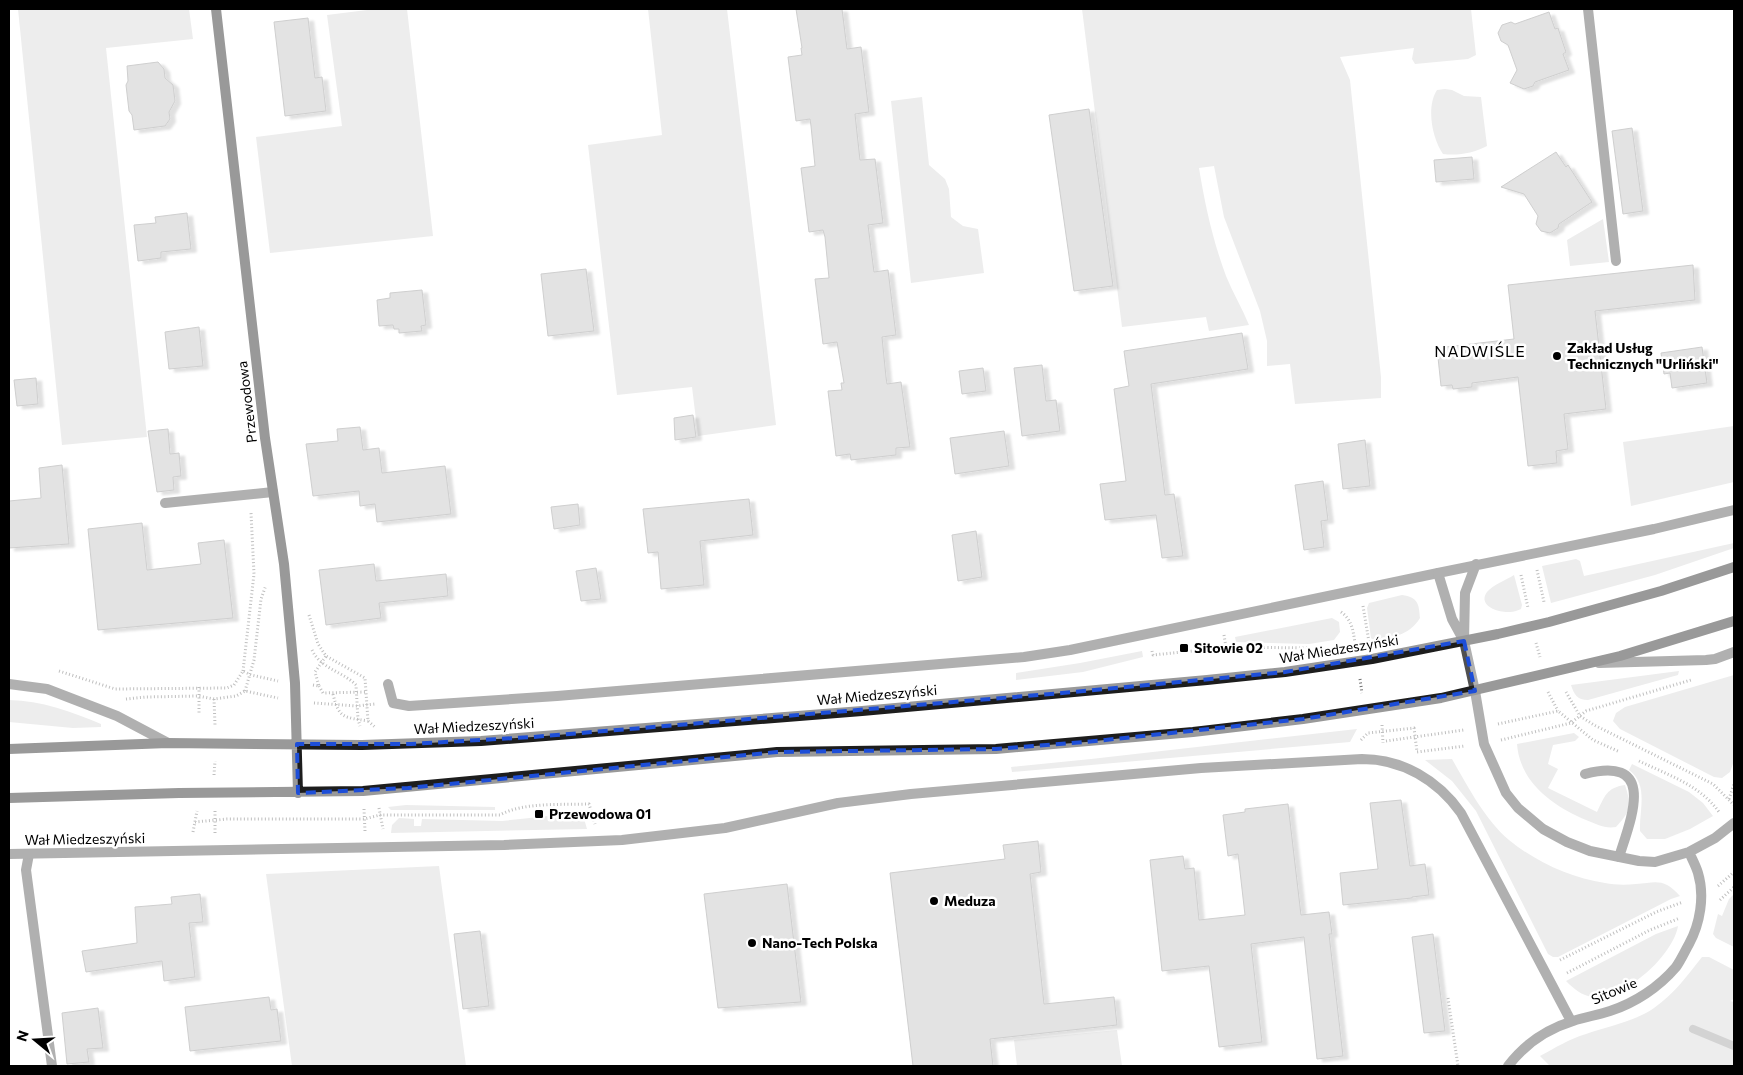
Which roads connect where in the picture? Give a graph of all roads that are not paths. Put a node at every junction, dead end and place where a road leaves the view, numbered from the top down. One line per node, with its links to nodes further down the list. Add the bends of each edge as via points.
1 (216, 9): 4 (main road, Przewodowa)
2 (1588, 9): 3 (street)
3 (1616, 261)
4 (273, 492): 5 (street); 18 (main road, Przewodowa, via 284,564)
5 (165, 503)
6 (1734, 510): 7 (street)
7 (1476, 564): 9 (street); 11 (street, via 1465,593)
8 (1734, 567): 11 (main road, Wał Miedzeszyński, via 1661,591)
9 (1438, 573): 11 (street, via 1452,618); 15 (street, via 1024,657 409,706 393,703)
10 (1734, 621): 13 (main road)
11 (1464, 641): 16 (street); 18 (main road, Wał Miedzeszyński, via 1427,650 1285,672 871,710 445,743)
12 (1734, 652): 13 (street, via 1706,660)
13 (1591, 664): 16 (main road)
14 (9, 684): 17 (street, via 46,689 117,716)
15 (388, 684)
16 (1475, 691): 21 (main road, via 1364,710 1193,732 1021,747 777,752 363,791); 27 (street, via 1484,744 1506,792 1518,808 1543,829 1567,842)
17 (168, 743): 18 (main road, Wał Miedzeszyński); 19 (main road, Wał Miedzeszyński)
18 (297, 744): 21 (main road, Przewodowa)
19 (9, 748)
20 (1585, 774): 27 (street, via 1610,770 1621,773 1634,788 1632,816)
21 (298, 793): 22 (main road, via 179,792)
22 (9, 798)
23 (1732, 825): 24 (street)
24 (1689, 852): 27 (street, via 1655,862); 28 (street, Sitowie, via 1698,874 1700,909 1692,938 1677,966 1635,1000 1610,1011)
25 (9, 854): 26 (street, Wał Miedzeszyński)
26 (29, 854): 28 (street, Wał Miedzeszyński, via 622,840 726,828 838,803 911,794 1201,768 1381,759 1410,769 1451,798); 29 (street, via 26,870)
27 (1619, 857)
28 (1571, 1021): 30 (street, Sitowie, via 1538,1037)
29 (52, 1066)
30 (1508, 1066)

